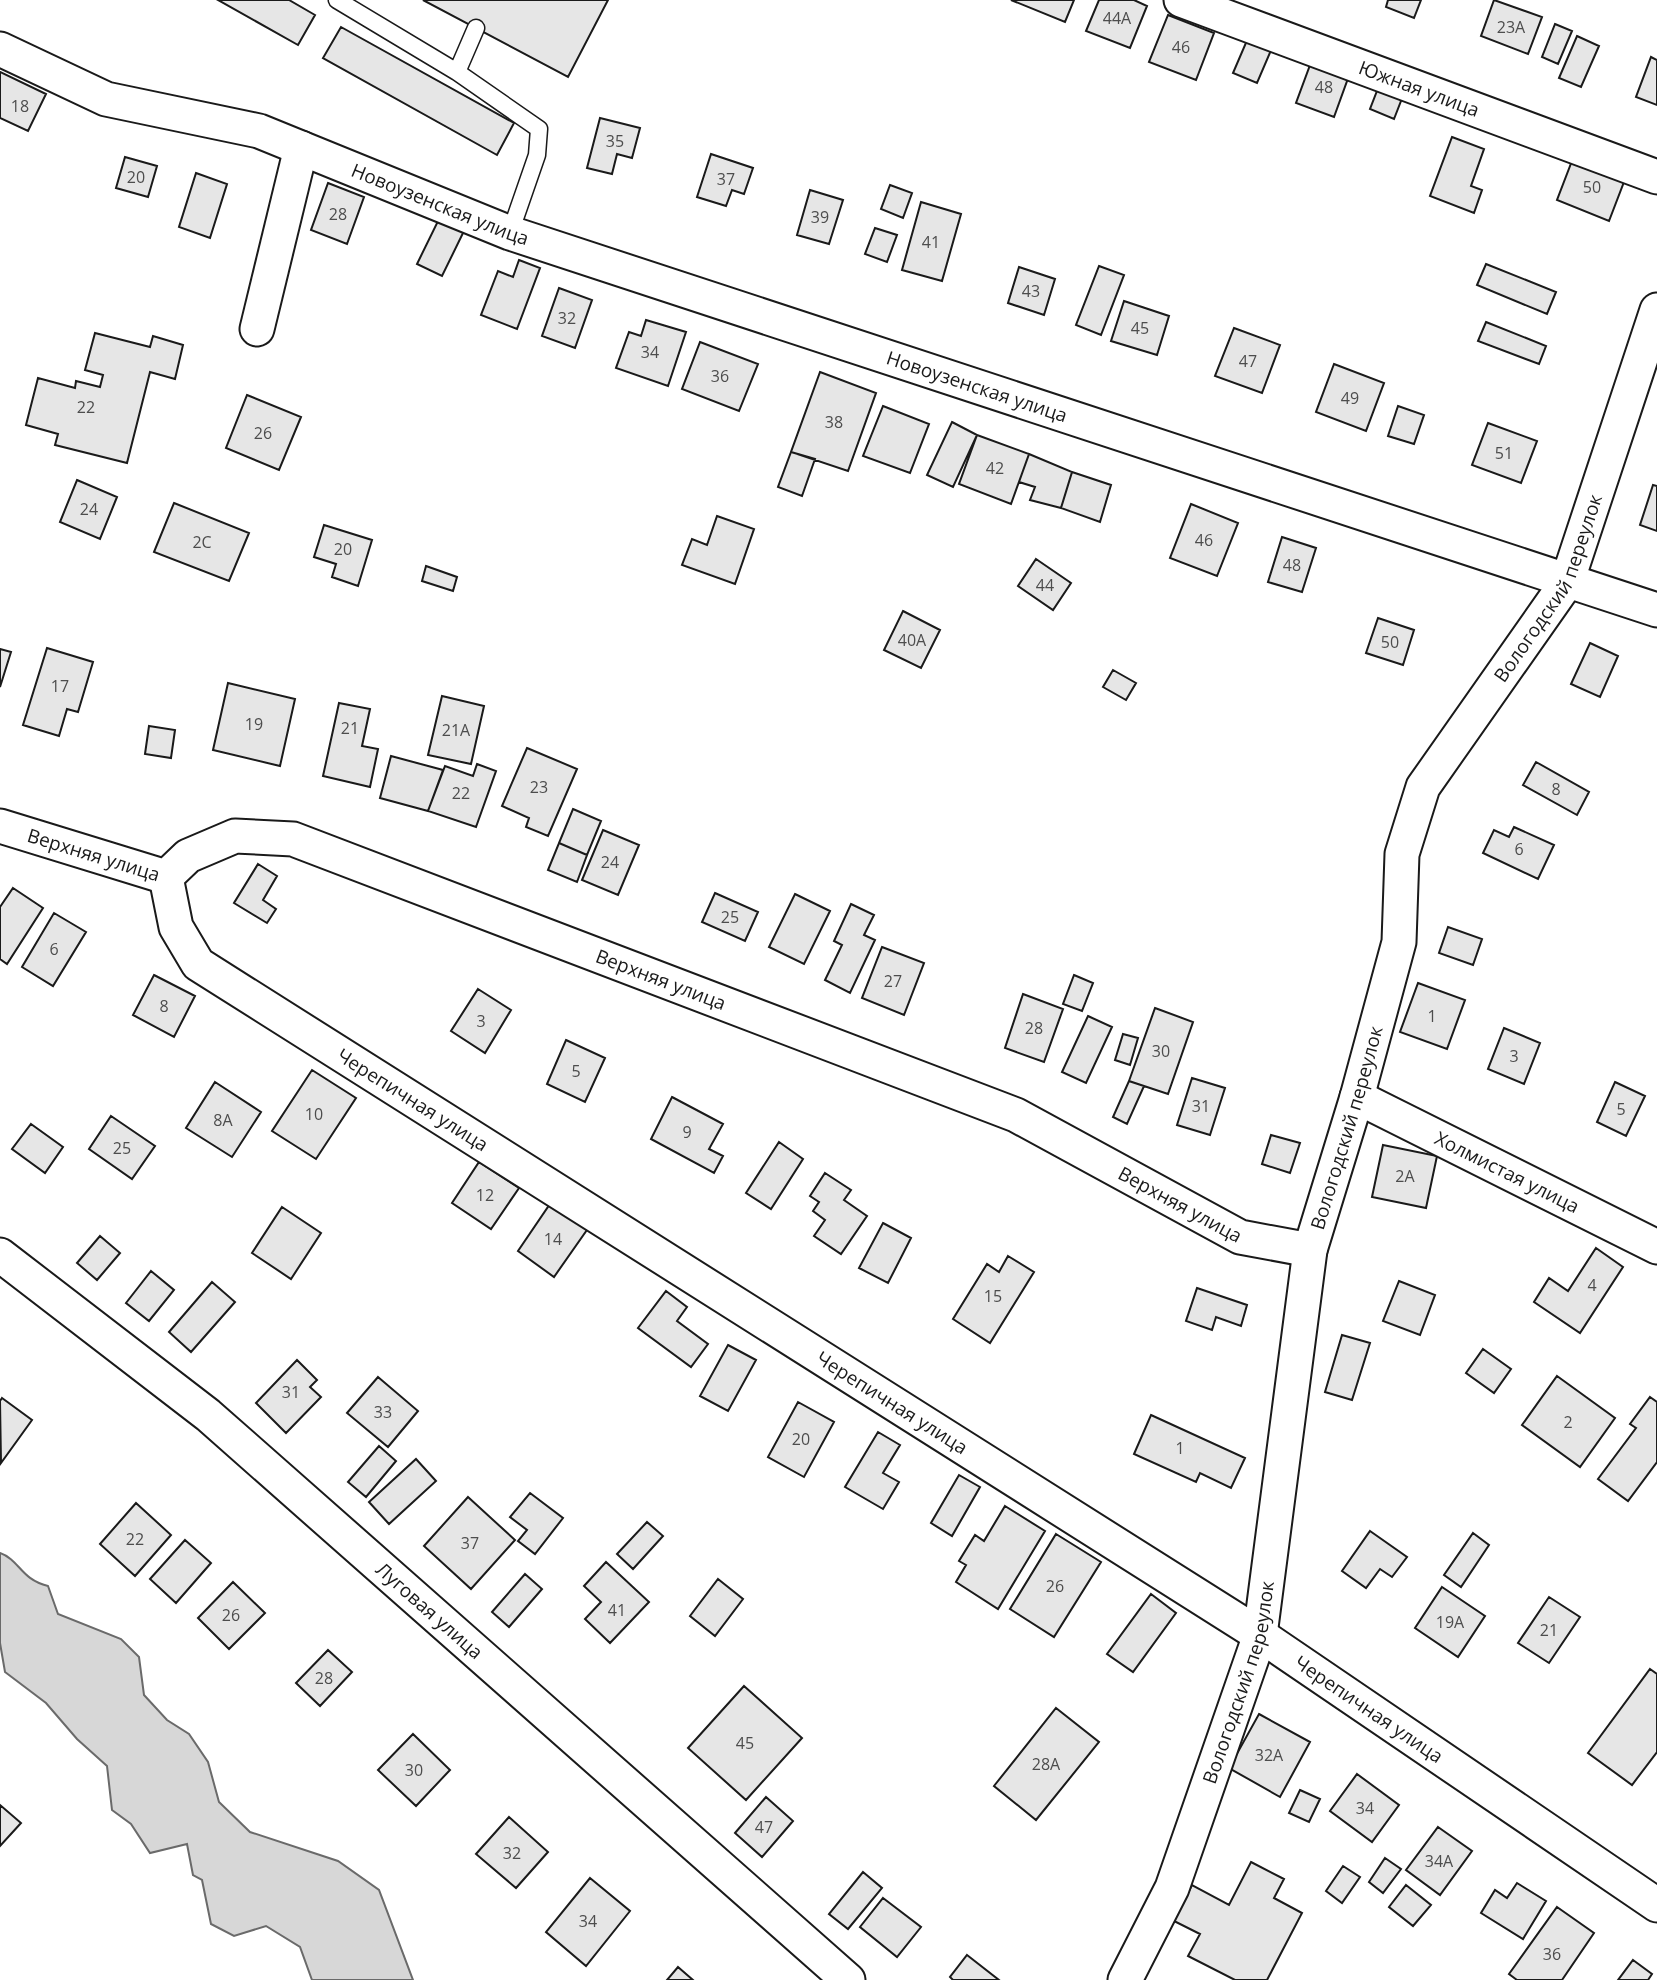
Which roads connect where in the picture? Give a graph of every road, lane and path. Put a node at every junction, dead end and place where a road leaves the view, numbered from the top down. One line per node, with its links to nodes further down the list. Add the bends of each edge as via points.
1 (337, 0): 5 (lane)
2 (1181, 0): 7 (street, Южная улица)
3 (476, 28): 5 (lane)
4 (0, 50): 6 (street, Новоузенская улица, via 106,99 259,131)
5 (457, 72): 8 (lane, via 538,129 537,155)
6 (301, 148): 8 (street, Новоузенская улица); 10 (street)
7 (1657, 177)
8 (510, 233): 11 (street, Новоузенская улица)
9 (1657, 310): 11 (street, Вологодский переулок)
10 (257, 329)
11 (1567, 582): 12 (street, Новоузенская улица); 15 (street, Вологодский переулок, via 1423,787 1402,854 1399,942)
12 (1657, 611)
13 (0, 826): 14 (street, Верхняя улица)
14 (166, 877): 17 (street, Верхняя улица, via 188,856 235,836 293,839 1016,1115 1240,1237); 19 (street, Черепичная улица, via 176,927 198,964)
15 (1357, 1097): 16 (street, Холмистая улица); 17 (street, Вологодский переулок)
16 (1657, 1247)
17 (1310, 1250): 19 (street, Вологодский переулок)
18 (0, 1255): 21 (street, Луговая улица, via 208,1415)
19 (1260, 1635): 20 (street, Черепичная улица); 22 (street, Вологодский переулок, via 1172,1888)
20 (1657, 1905)
21 (848, 1980)
22 (1125, 1980)

